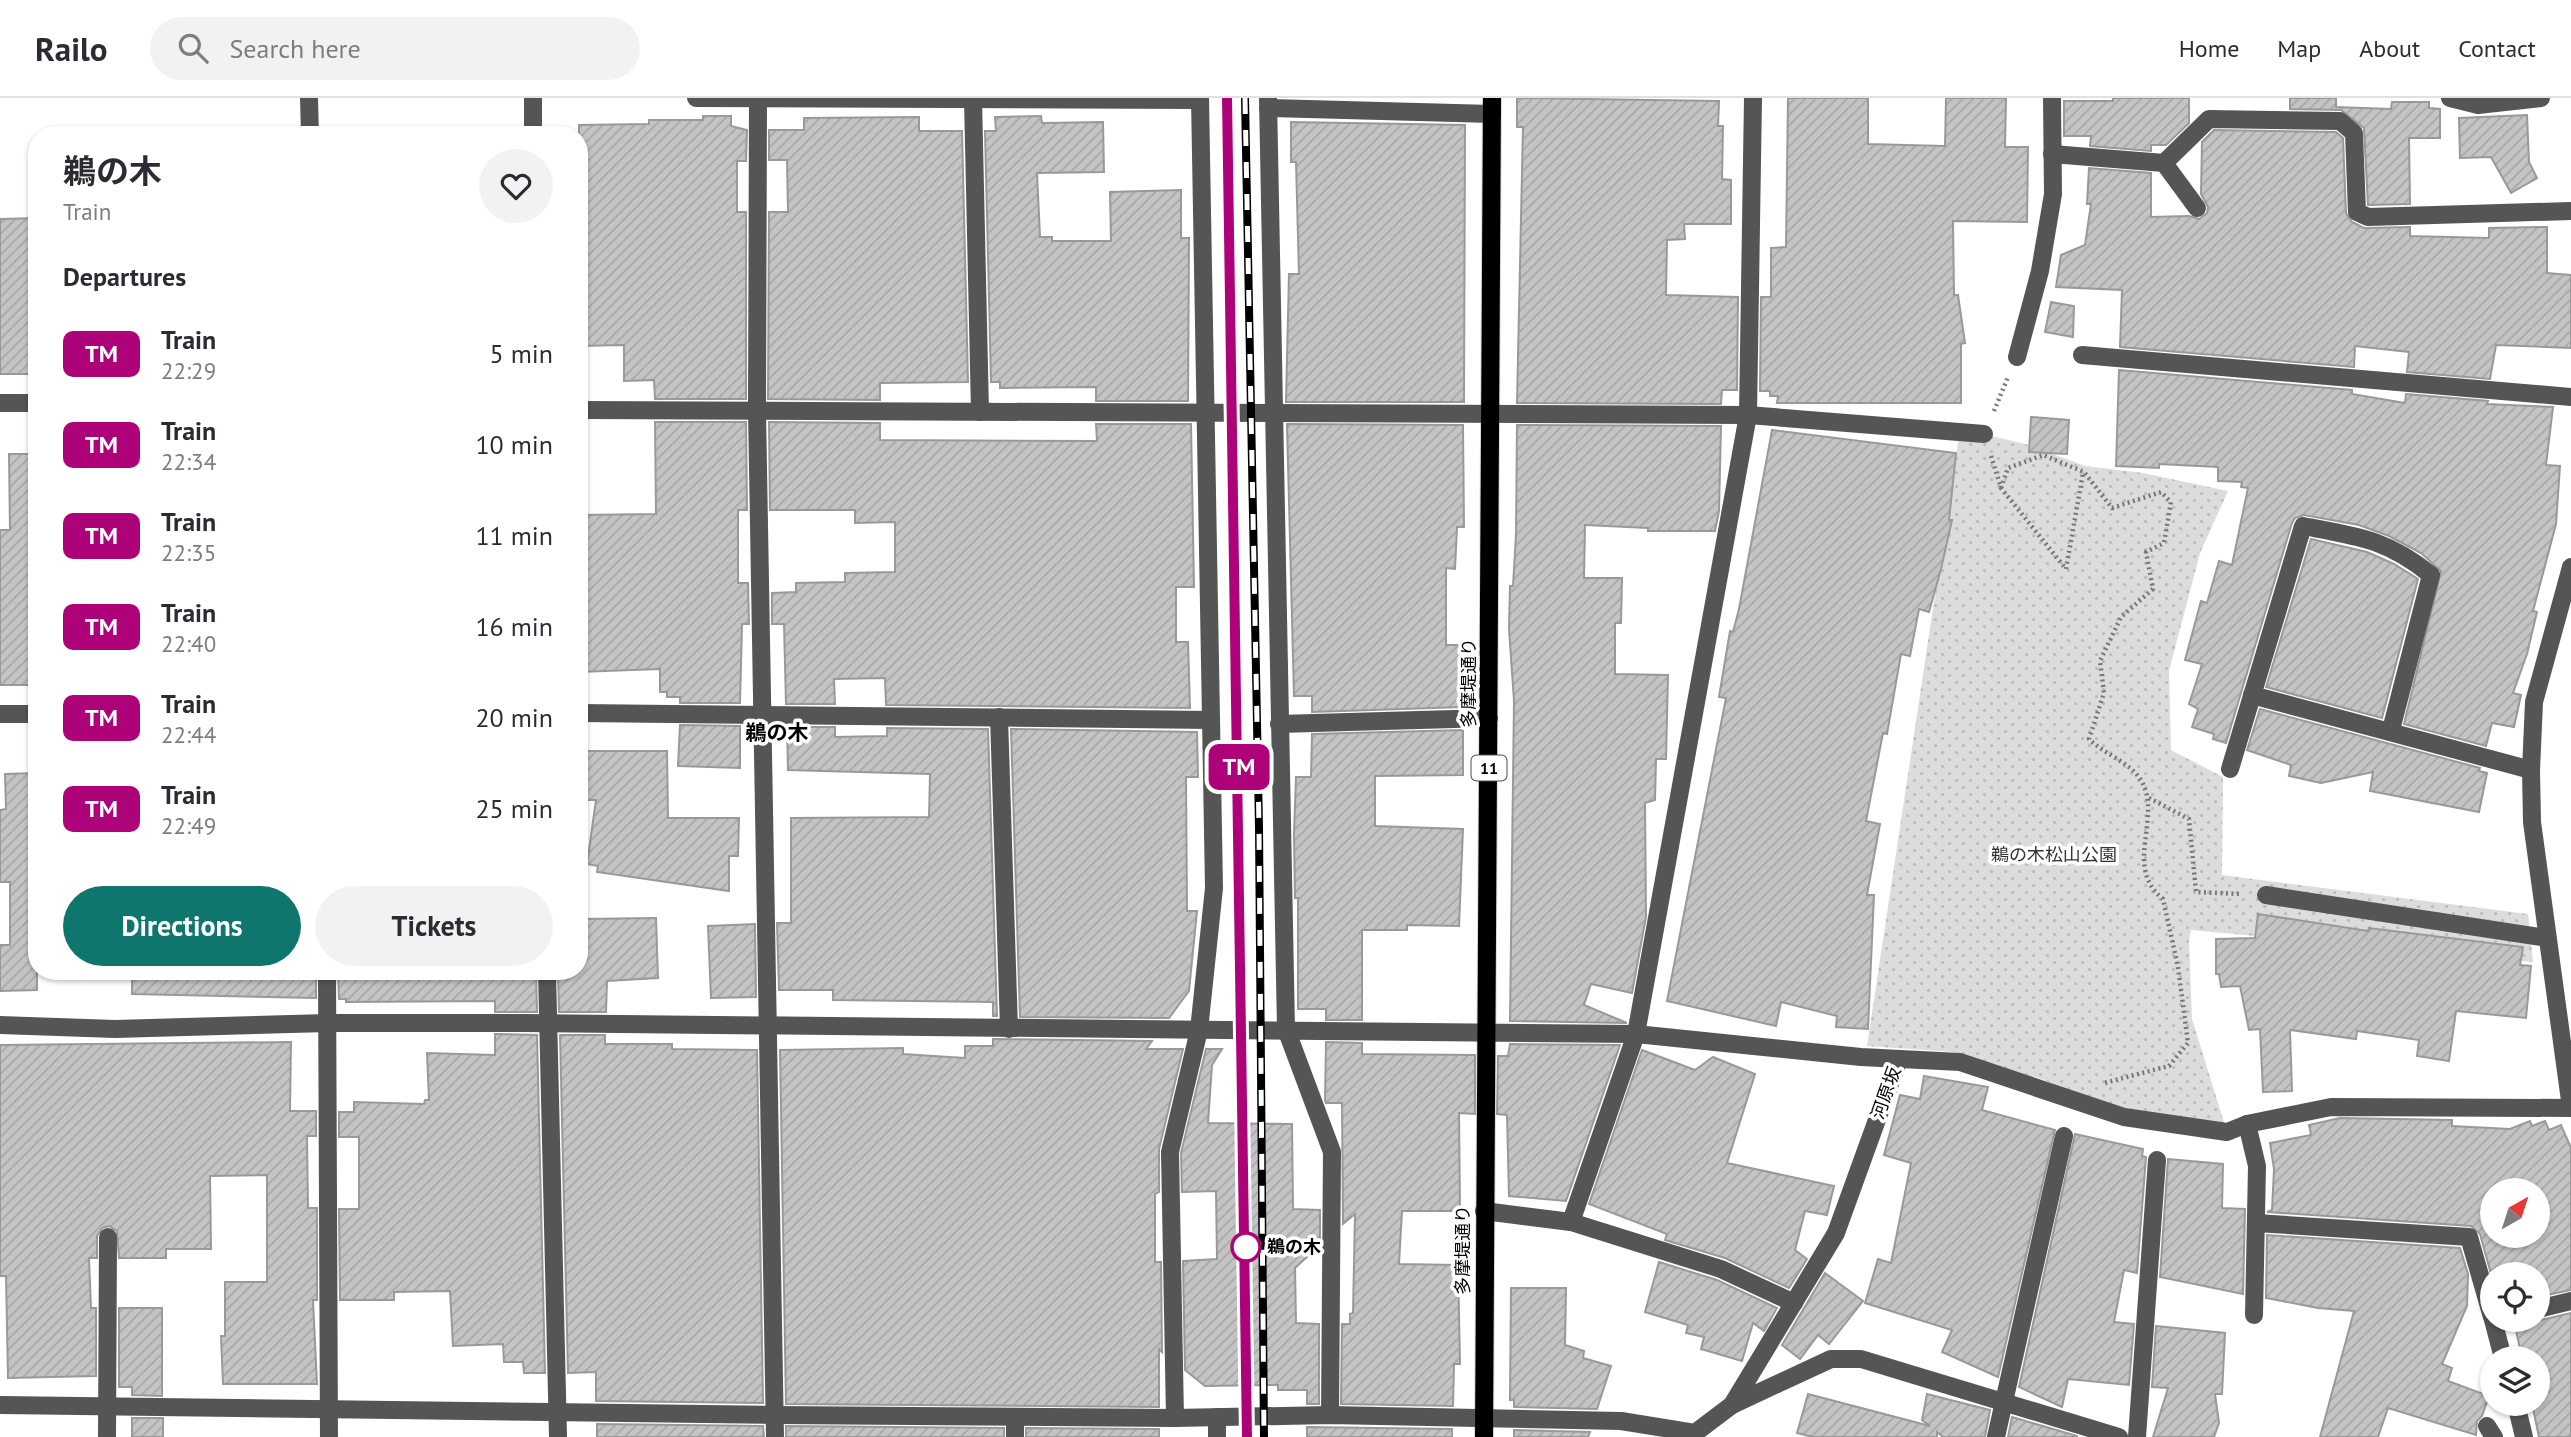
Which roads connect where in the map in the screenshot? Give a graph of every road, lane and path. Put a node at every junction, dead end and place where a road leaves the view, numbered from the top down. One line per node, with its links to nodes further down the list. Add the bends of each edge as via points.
1 (309, 98): 13 (street)
2 (533, 98): 14 (street)
3 (696, 98): 4 (street)
4 (758, 98): 9 (street); 25 (street)
5 (1753, 98): 30 (street)
6 (2052, 98): 15 (street)
7 (2449, 98): 8 (street, via 2478,105)
8 (2541, 98)
9 (972, 99): 10 (street); 26 (street)
10 (1200, 99): 28 (street)
11 (1268, 103): 12 (street); 27 (street)
12 (1492, 106): 29 (main road, 多摩堤通り / 11)
13 (310, 126)
14 (533, 126)
15 (2052, 154): 16 (street); 20 (street, via 2053,194 2040,271)
16 (2164, 163): 17 (street); 18 (street, via 2209,119 2340,121 2354,133 2357,212 2368,217)
17 (2197, 208)
18 (2571, 211)
19 (2082, 355): 21 (street)
20 (2017, 357): 31 (path)
21 (2571, 397)
22 (0, 403): 23 (street)
23 (28, 403)
24 (588, 410): 25 (street)
25 (757, 411): 26 (street); 39 (street)
26 (980, 412): 28 (street)
27 (1273, 412): 28 (street); 29 (street); 43 (street)
28 (1205, 413): 42 (street)
29 (1491, 413): 30 (street); 41 (main road, 多摩堤通り / 11)
30 (1748, 415): 31 (street); 60 (street)
31 (1984, 434): 33 (path)
32 (2084, 472): 33 (path, via 2043,456 2008,468); 33 (path, via 2066,569); 47 (path, via 2112,508 2161,492 2171,502 2164,543 2146,552 2153,589 2121,617 2100,661 2104,693 2089,739 2141,779)
33 (2001, 488)
34 (2571, 567): 46 (street, via 2535,702)
35 (2252, 695): 44 (street); 44 (street, via 2302,526 2373,539 2408,556 2431,575); 45 (street)
36 (588, 713): 39 (street)
37 (0, 714): 38 (street)
38 (28, 714)
39 (761, 714): 40 (street); 55 (street)
40 (999, 717): 42 (street); 56 (street)
41 (1489, 718): 43 (street); 59 (main road, 多摩堤通り / 11)
42 (1211, 720): 58 (street, via 1214,888)
43 (1279, 724): 57 (street)
44 (2391, 730): 46 (street)
45 (2230, 769)
46 (2531, 770): 49 (street, via 2532,822)
47 (2149, 798): 48 (path, via 2189,818 2196,892); 62 (path, via 2144,870 2154,892 2163,899 2189,1043 2169,1066)
48 (2266, 895): 49 (street)
49 (2547, 938): 63 (street)
50 (327, 980): 52 (street)
51 (547, 980): 53 (street)
52 (328, 1023): 53 (street); 54 (street, via 115,1029); 80 (street)
53 (548, 1024): 55 (street); 81 (street)
54 (0, 1025)
55 (766, 1027): 56 (street); 82 (street)
56 (1009, 1029): 58 (street)
57 (1286, 1029): 58 (street); 59 (street); 83 (street, via 1332,1152)
58 (1199, 1030): 87 (street, via 1170,1152)
59 (1486, 1031): 60 (street); 67 (main road, 多摩堤通り / 11)
60 (1636, 1034): 61 (street); 68 (street)
61 (1899, 1059): 64 (street, 河原坂, via 1960,1062 2124,1117 2227,1132); 73 (street, 河原坂, via 1836,1233)
62 (2097, 1084)
63 (2571, 1108): 64 (street, 河原坂, via 2331,1107)
64 (2247, 1124): 69 (street, via 2257,1166)
65 (2064, 1136): 76 (street)
66 (2157, 1160): 98 (street)
67 (1484, 1211): 68 (street); 88 (main road, 多摩堤通り / 11)
68 (1571, 1222): 73 (street, via 1721,1269)
69 (2256, 1223): 71 (street, via 2469,1237); 75 (street)
70 (108, 1237): 79 (street)
71 (2480, 1275)
72 (2571, 1301): 74 (street)
73 (1794, 1303): 78 (street, 河原坂)
74 (2550, 1306)
75 (2254, 1315)
76 (2005, 1403): 78 (street, via 1861,1359 1831,1359); 96 (street); 97 (street)
77 (0, 1405): 79 (street)
78 (1732, 1405): 89 (street)
79 (106, 1407): 80 (street); 90 (street)
80 (327, 1411): 81 (street); 91 (street)
81 (557, 1413): 82 (street); 92 (street)
82 (775, 1415): 84 (street); 93 (street)
83 (1330, 1415): 86 (street); 88 (street)
84 (1015, 1416): 87 (street); 94 (street)
85 (2519, 1416): 99 (street)
86 (1217, 1417): 87 (street); 95 (street)
87 (1175, 1418)
88 (1483, 1428): 89 (street, via 1621,1421)
89 (1696, 1435)
90 (107, 1437)
91 (328, 1437)
92 (558, 1437)
93 (775, 1437)
94 (1015, 1437)
95 (1217, 1437)
96 (1996, 1437)
97 (2119, 1437)
98 (2137, 1437)
99 (2524, 1437)

